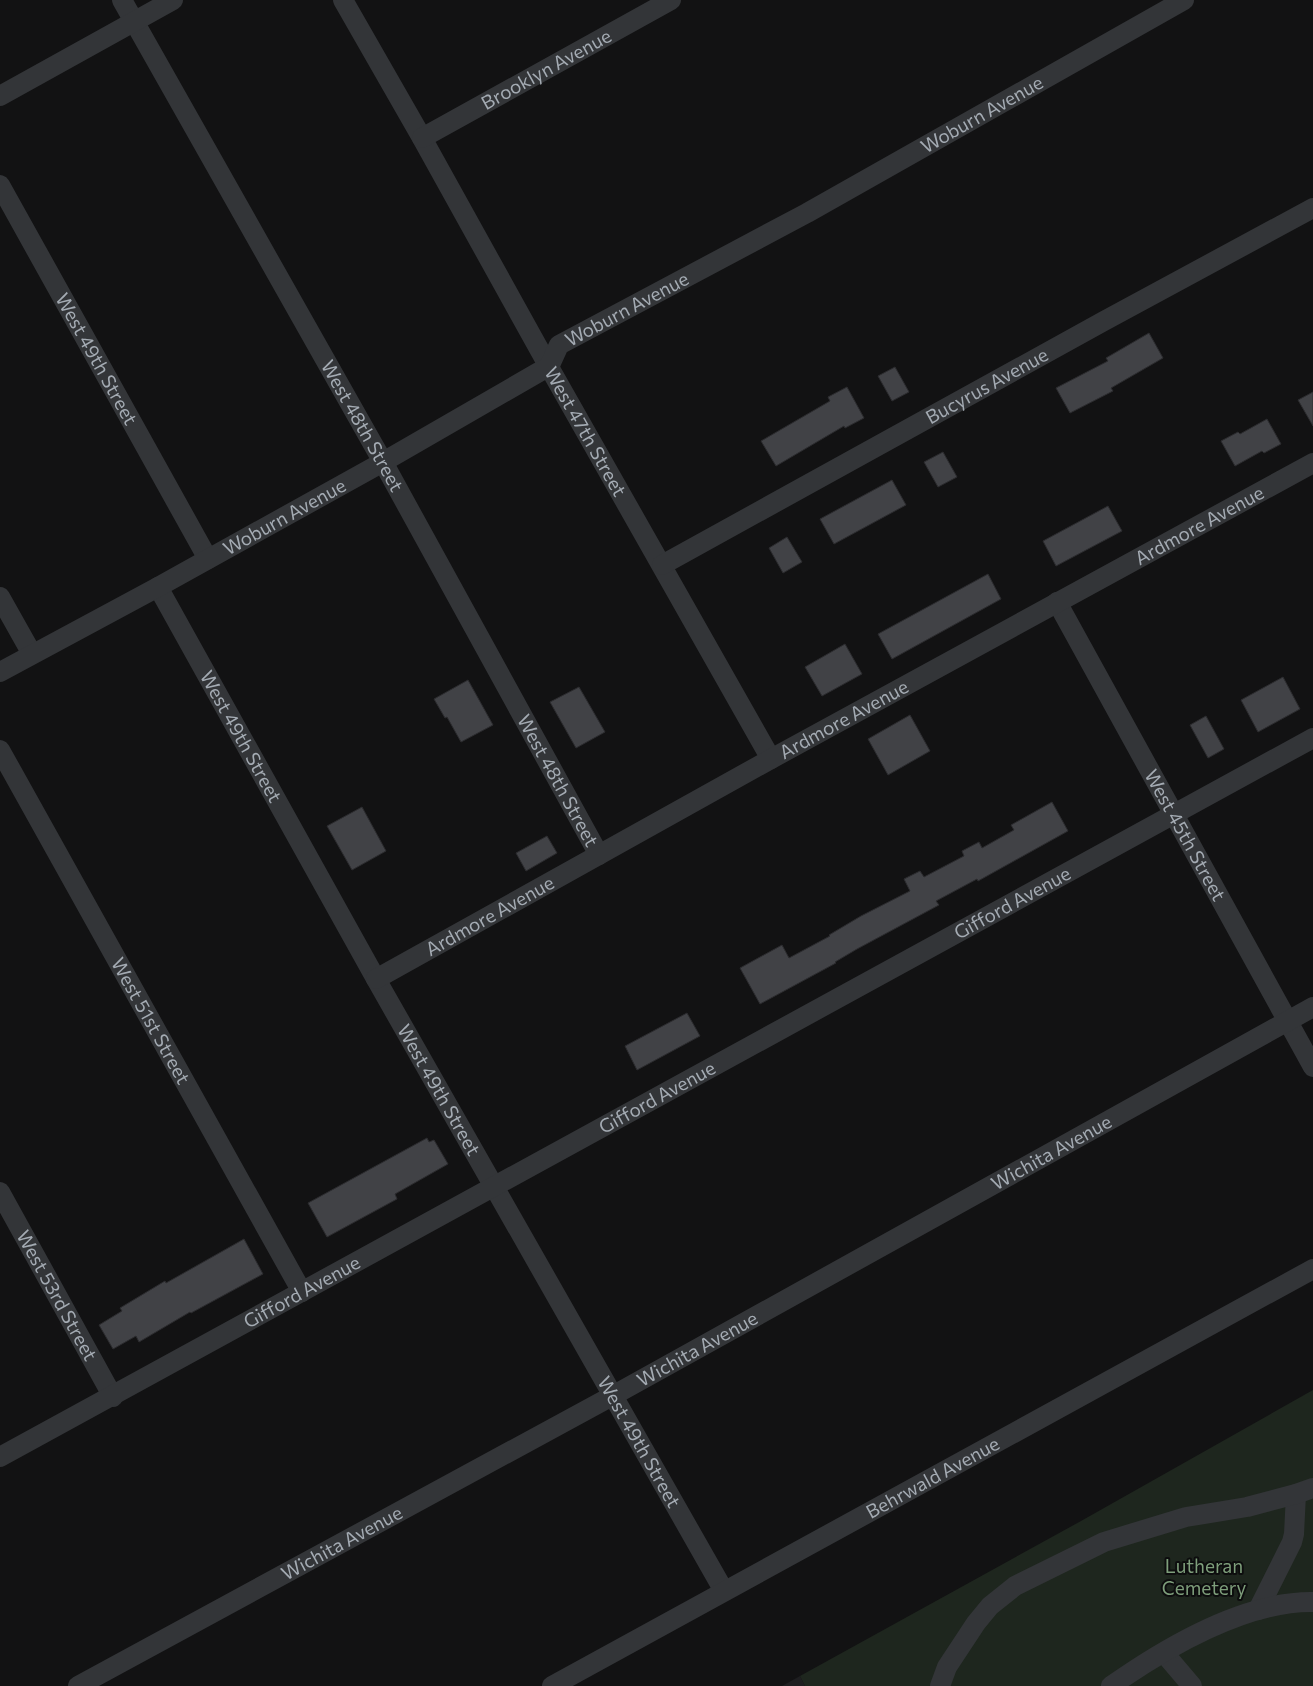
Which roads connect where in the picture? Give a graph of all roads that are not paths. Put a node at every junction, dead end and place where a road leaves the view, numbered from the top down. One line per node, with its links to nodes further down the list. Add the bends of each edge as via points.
1 (122, 0): 6 (street, West 48th Street)
2 (173, 0): 6 (street)
3 (342, 0): 8 (street, West 47th Street)
4 (671, 0): 8 (street, Brooklyn Avenue)
5 (1184, 0): 11 (street, Woburn Avenue, via 807,213 559,345)
6 (134, 22): 7 (street); 12 (street, West 48th Street)
7 (0, 96)
8 (422, 138): 11 (street, West 47th Street)
9 (0, 184): 14 (street, West 49th Street)
10 (1313, 208): 15 (street, Bucyrus Avenue)
11 (549, 366): 12 (street, Woburn Avenue); 15 (street, West 47th Street)
12 (383, 462): 14 (street, Woburn Avenue); 25 (street, West 48th Street)
13 (1313, 463): 18 (street, Ardmore Avenue)
14 (208, 559): 16 (street, Woburn Avenue)
15 (662, 565): 23 (street, West 47th Street)
16 (158, 587): 19 (street, Woburn Avenue); 26 (street, West 49th Street)
17 (0, 597): 19 (street)
18 (1057, 602): 23 (street, Ardmore Avenue); 24 (street, West 45th Street)
19 (32, 654): 20 (street, Woburn Avenue)
20 (0, 672)
21 (1313, 738): 24 (street, Gifford Avenue)
22 (0, 750): 33 (street, West 51st Street)
23 (771, 759): 25 (street, Ardmore Avenue)
24 (1173, 815): 28 (street, West 45th Street); 30 (street, Gifford Avenue)
25 (598, 854): 26 (street, Ardmore Avenue)
26 (376, 979): 30 (street, West 49th Street)
27 (1313, 1007): 28 (street, Wichita Avenue)
28 (1287, 1021): 29 (street, West 45th Street); 34 (street, Wichita Avenue)
29 (1313, 1067)
30 (494, 1186): 33 (street, Gifford Avenue); 34 (street, West 49th Street)
31 (0, 1192): 35 (street, West 53rd Street)
32 (1313, 1269): 38 (street, Behrwald Avenue)
33 (302, 1292): 35 (street, Gifford Avenue)
34 (614, 1394): 38 (street, West 49th Street); 42 (street, Wichita Avenue)
35 (113, 1397): 36 (street, Gifford Avenue)
36 (0, 1457)
37 (1305, 1491): 40 (street, via 1292,1542); 44 (street, via 1247,1507 1186,1517 1113,1539 1015,1586 990,1606 976,1623 947,1667)
38 (724, 1591): 43 (street, Behrwald Avenue)
39 (1313, 1602): 40 (street, via 1288,1603)
40 (1258, 1610): 41 (street, via 1233,1618)
41 (1164, 1653): 45 (street); 46 (street)
42 (78, 1686)
43 (552, 1686)
44 (940, 1686)
45 (1111, 1686)
46 (1192, 1686)

